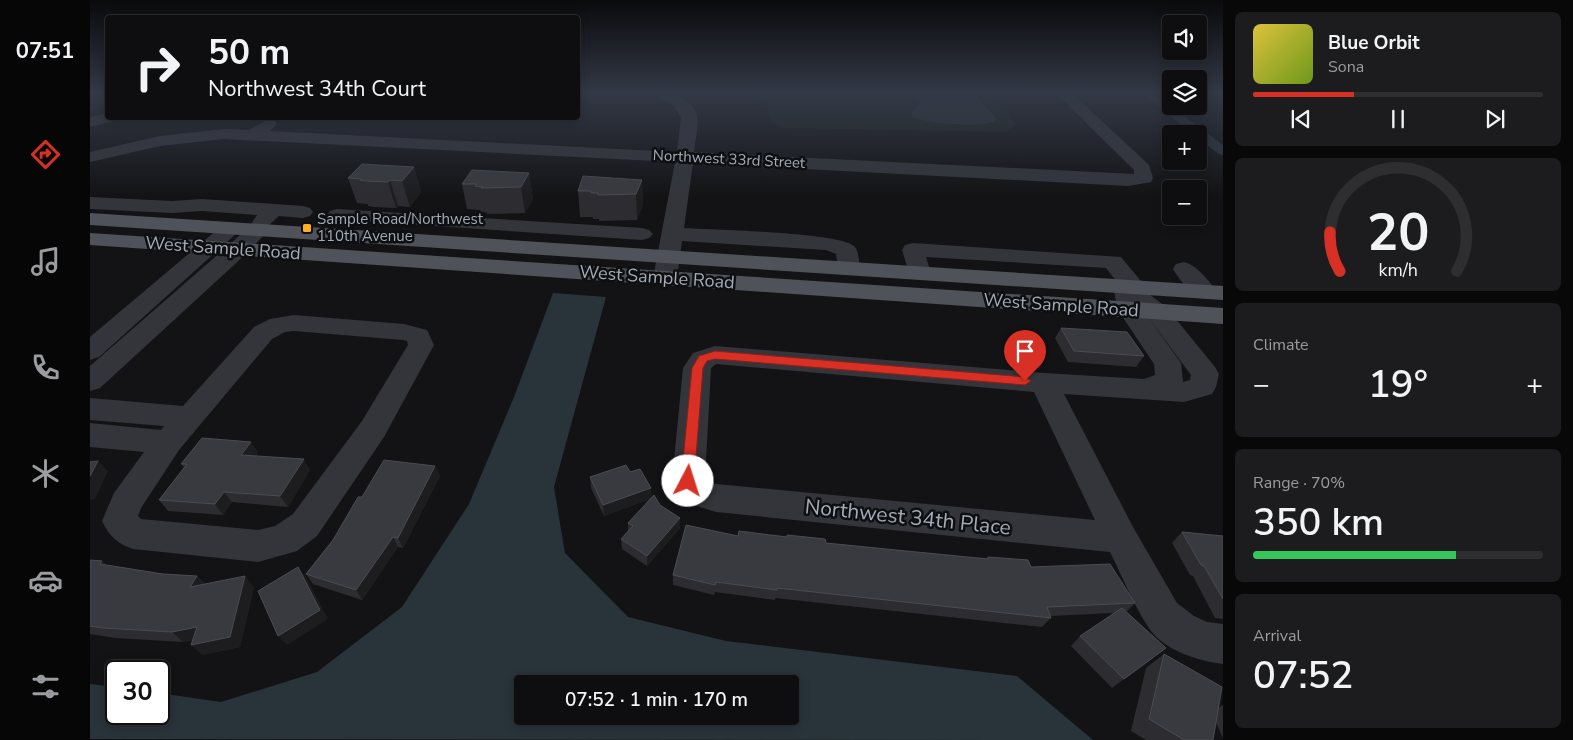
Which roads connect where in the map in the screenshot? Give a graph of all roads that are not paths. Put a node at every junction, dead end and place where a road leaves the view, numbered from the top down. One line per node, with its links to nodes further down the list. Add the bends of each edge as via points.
1 (264, 128): 4 (street)
2 (688, 128): 6 (street)
3 (1099, 128): 6 (street, Northwest 33rd Street, via 1143,169 1144,178 1128,180)
4 (253, 135): 5 (street, Northwest 33rd Street, via 208,135 160,141); 6 (street, Northwest 33rd Street)
5 (90, 157)
6 (685, 157): 15 (street)
7 (90, 203): 8 (street)
8 (274, 210): 9 (street); 13 (street, via 261,222)
9 (303, 212)
10 (337, 214): 12 (street)
11 (90, 219): 18 (main road, West Sample Road)
12 (427, 220): 14 (street); 16 (street, via 409,232); 19 (street, via 427,233)
13 (258, 230): 16 (main road, West Sample Road); 18 (street)
14 (642, 234)
15 (672, 234): 21 (street); 22 (street, via 830,244 846,252)
16 (385, 238): 19 (main road, West Sample Road)
17 (90, 239): 20 (main road, West Sample Road)
18 (234, 239): 20 (street); 21 (main road, West Sample Road); 29 (street)
19 (438, 241): 21 (main road, West Sample Road)
20 (209, 248): 28 (street)
21 (667, 267): 22 (main road, West Sample Road); 25 (main road, West Sample Road)
22 (849, 268): 25 (main road, West Sample Road)
23 (1184, 269): 24 (street)
24 (1214, 292): 25 (main road, West Sample Road)
25 (1130, 295): 26 (street); 31 (street, via 1167,363 1170,380)
26 (1157, 312): 27 (main road, West Sample Road); 31 (street, via 1205,374 1202,387 1184,392)
27 (1223, 316)
28 (90, 351)
29 (90, 381)
30 (1044, 383): 31 (street); 36 (street); 36 (street, Northwest 34th Place, via 715,355 703,359 697,368 688,481 696,492 716,498)
31 (1147, 390)
32 (90, 409): 33 (street)
33 (188, 417): 35 (street); 35 (street, via 263,333 279,325 294,323 404,332 418,336 421,345 373,429 305,525 284,540 258,546 133,534 119,521 126,503)
34 (90, 435): 35 (street)
35 (168, 442)
36 (1121, 538): 37 (street, via 1163,616 1180,630 1204,642)
37 (1223, 644)

